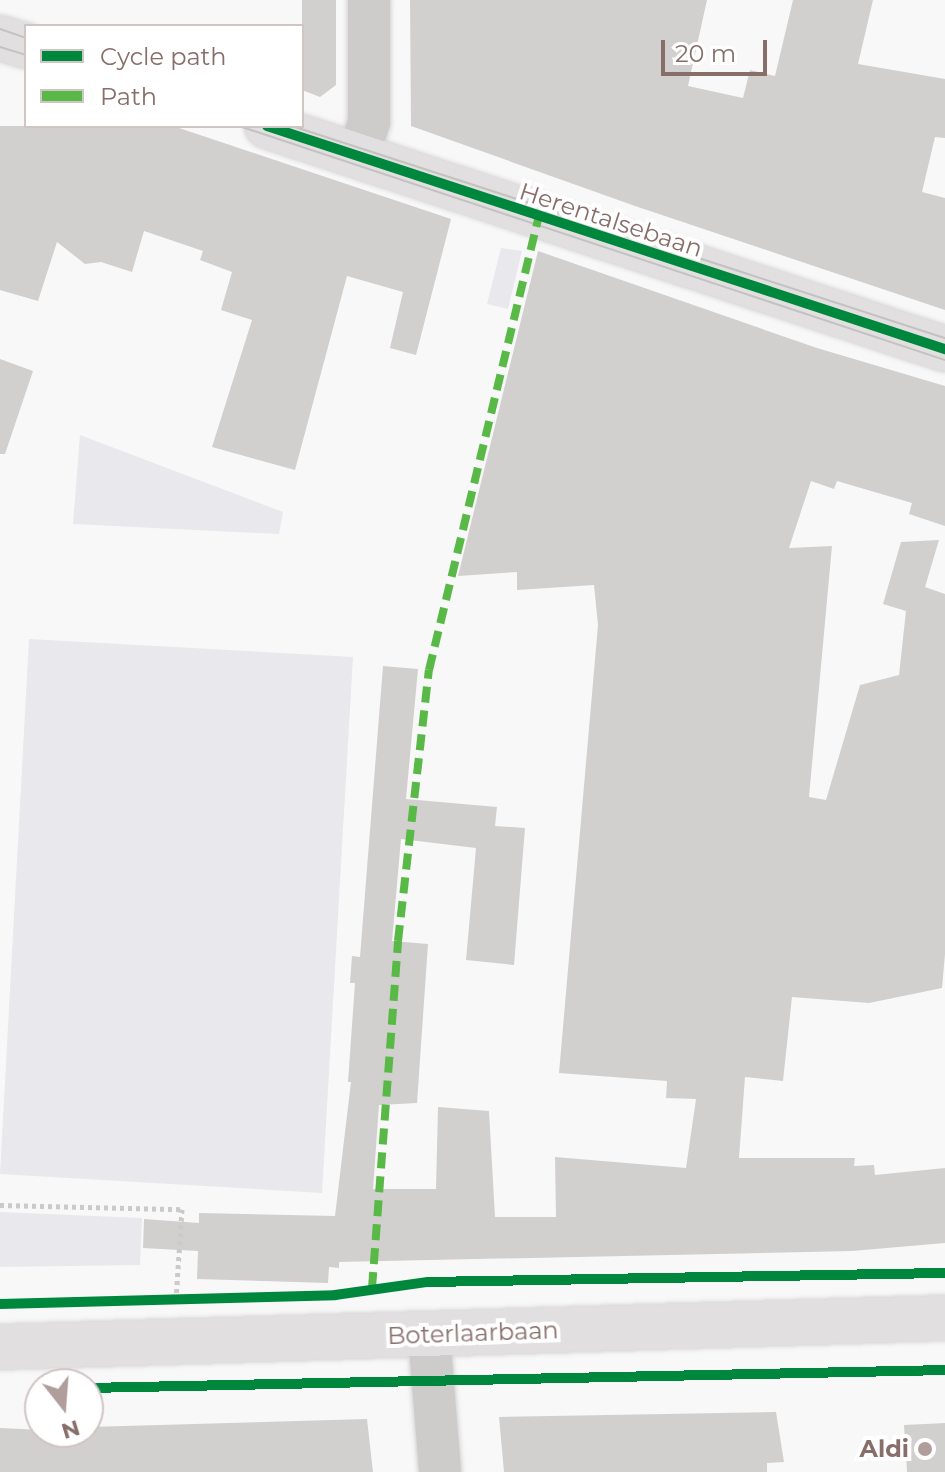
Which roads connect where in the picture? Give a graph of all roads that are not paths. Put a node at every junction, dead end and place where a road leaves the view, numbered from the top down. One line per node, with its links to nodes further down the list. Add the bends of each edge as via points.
1 (369, 0): 5 (street, via 369,122)
2 (0, 38): 3 (main road)
3 (24, 45)
4 (273, 128): 5 (main road, Herentalsebaan)
5 (358, 156): 6 (main road, Herentalsebaan)
6 (945, 349)
7 (945, 1318): 8 (main road, Boterlaarbaan)
8 (429, 1334): 9 (main road, Boterlaarbaan); 10 (street)
9 (0, 1347)
10 (440, 1472)

